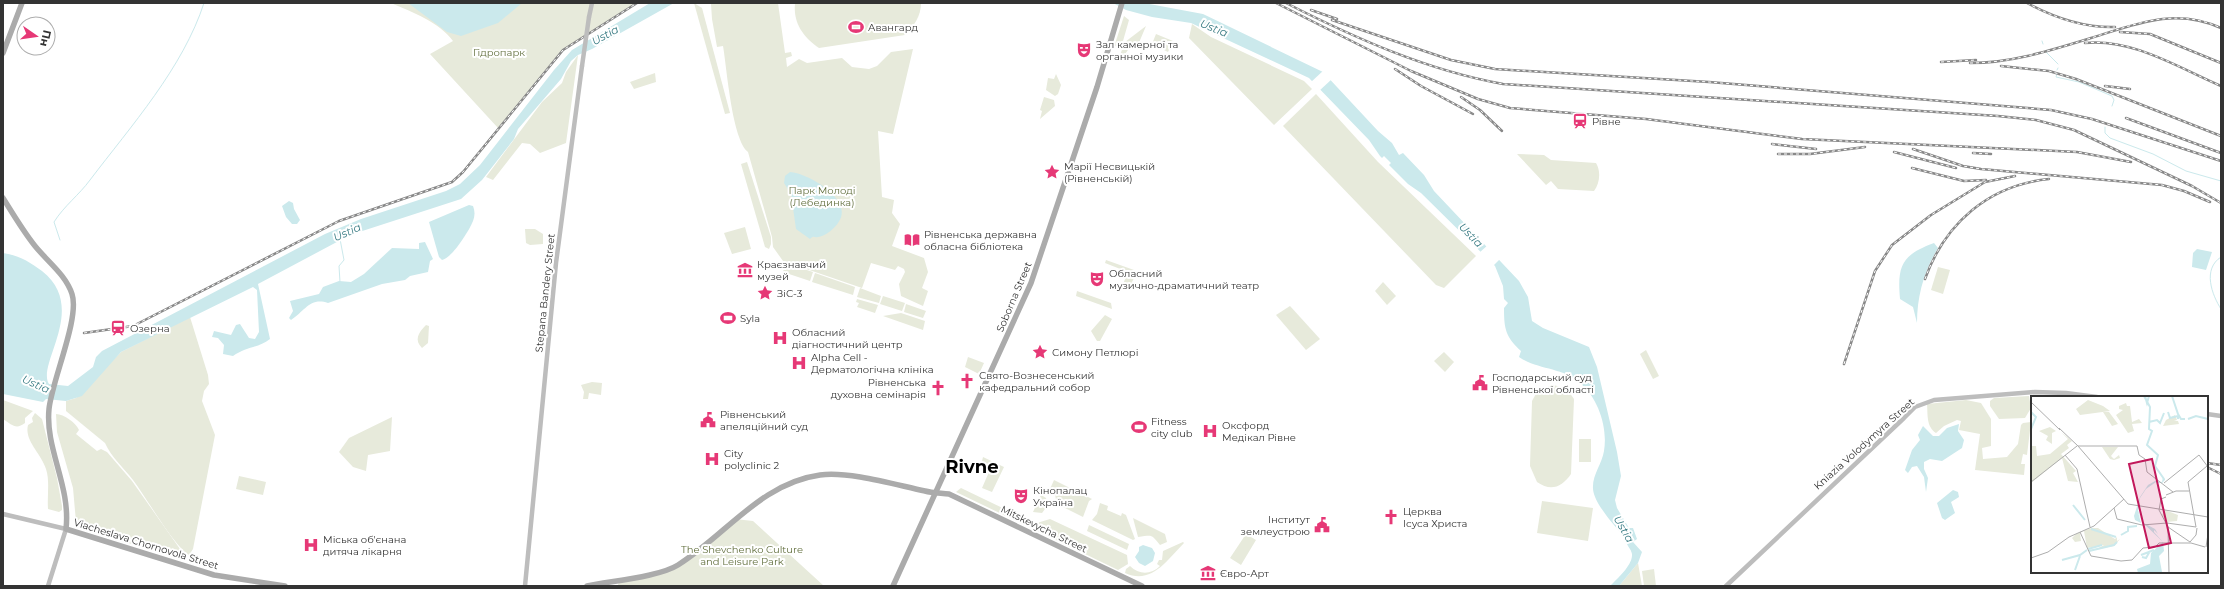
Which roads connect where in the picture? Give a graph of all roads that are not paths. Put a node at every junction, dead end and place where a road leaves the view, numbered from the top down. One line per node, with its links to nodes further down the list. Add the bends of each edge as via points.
1 (22, 3): 4 (main road)
2 (592, 3): 14 (main road, Stepana Bandery Street, bridge, via 556,263)
3 (1122, 3): 9 (main road, Soborna Street, via 1097,87 1031,283)
4 (3, 52)
5 (3, 198): 11 (main road, via 34,244 67,283 73,296 72,319 54,380 49,409 50,435 66,495)
6 (2088, 396): 18 (main road, Kniazia Volodymyra Street, via 2035,392 1925,402 1904,418)
7 (2208, 414): 8 (main road)
8 (2221, 416)
9 (937, 492): 15 (main road, via 838,475 819,475 802,479 774,490 678,565 654,573); 16 (main road, Soborna Street); 17 (main road, Mitskevycha Street, via 949,494 998,516)
10 (3, 514): 11 (main road, Viacheslava Chornovola Street)
11 (66, 529): 12 (main road); 13 (main road, Viacheslava Chornovola Street, via 214,575)
12 (48, 586)
13 (286, 586)
14 (525, 586)
15 (587, 586)
16 (893, 586)
17 (1142, 586)
18 (1726, 586)

